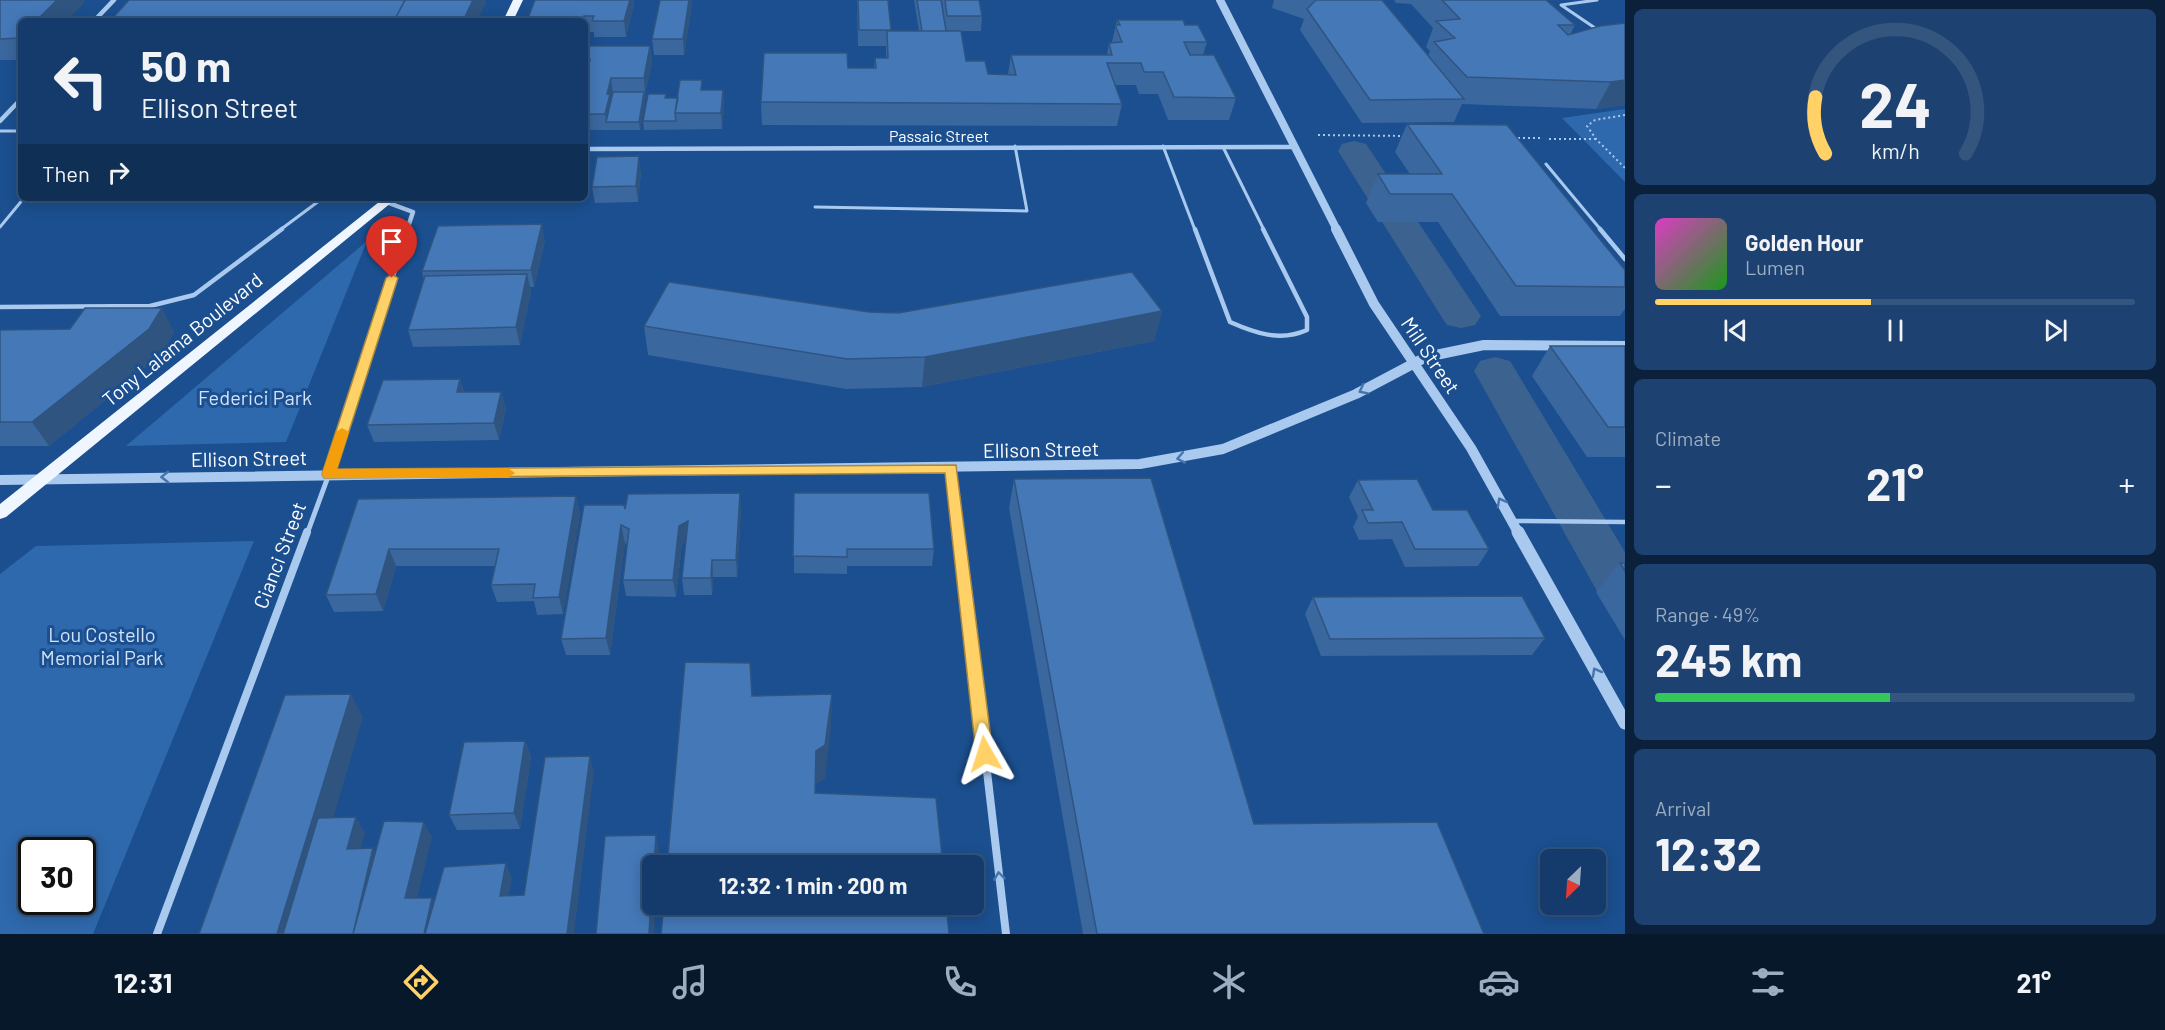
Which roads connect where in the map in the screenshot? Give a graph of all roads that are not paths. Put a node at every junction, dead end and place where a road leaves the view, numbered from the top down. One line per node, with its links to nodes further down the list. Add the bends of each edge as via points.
1 (114, 0): 5 (street)
2 (518, 0): 6 (main road)
3 (1220, 0): 15 (street, Mill Street)
4 (1597, 0): 7 (lane, via 1561,5)
5 (97, 18)
6 (509, 18)
7 (1598, 30)
8 (18, 102): 9 (street)
9 (0, 121)
10 (0, 131): 11 (lane)
11 (18, 131)
12 (1015, 146): 13 (street, Passaic Street); 16 (street, Passaic Street); 22 (lane, via 1027,211)
13 (1163, 146): 14 (street, Passaic Street); 14 (lane, via 1230,322 1275,336 1296,336 1307,330 1307,317)
14 (1223, 147): 15 (street, Passaic Street)
15 (1294, 147): 27 (street, Mill Street, via 1374,304)
16 (588, 149)
17 (1546, 164): 24 (lane)
18 (21, 201): 23 (lane)
19 (319, 201): 25 (lane, via 194,295 150,306)
20 (388, 201): 31 (main road, Tony Lalama Boulevard)
21 (391, 201): 29 (street, Cianci Street, via 413,212)
22 (815, 207)
23 (0, 226)
24 (1625, 259)
25 (0, 307)
26 (1625, 346): 27 (street, Ellison Street, via 1484,345 1426,357)
27 (1415, 363): 28 (street, Ellison Street, one-way to 28, via 1356,394 1223,449 1130,465); 33 (street, Mill Street, one-way to 27, via 1471,448)
28 (951, 468): 29 (street, Ellison Street); 37 (street, one-way to 28)
29 (329, 474): 31 (street, Ellison Street, one-way to 31); 36 (street, Cianci Street)
30 (0, 480): 31 (street, Ellison Street)
31 (42, 480): 32 (main road, Tony Lalama Boulevard)
32 (0, 513)
33 (1512, 521): 34 (lane); 35 (street, Mill Street, one-way to 33)
34 (1625, 522)
35 (1625, 723)
36 (157, 934)
37 (1006, 934)

